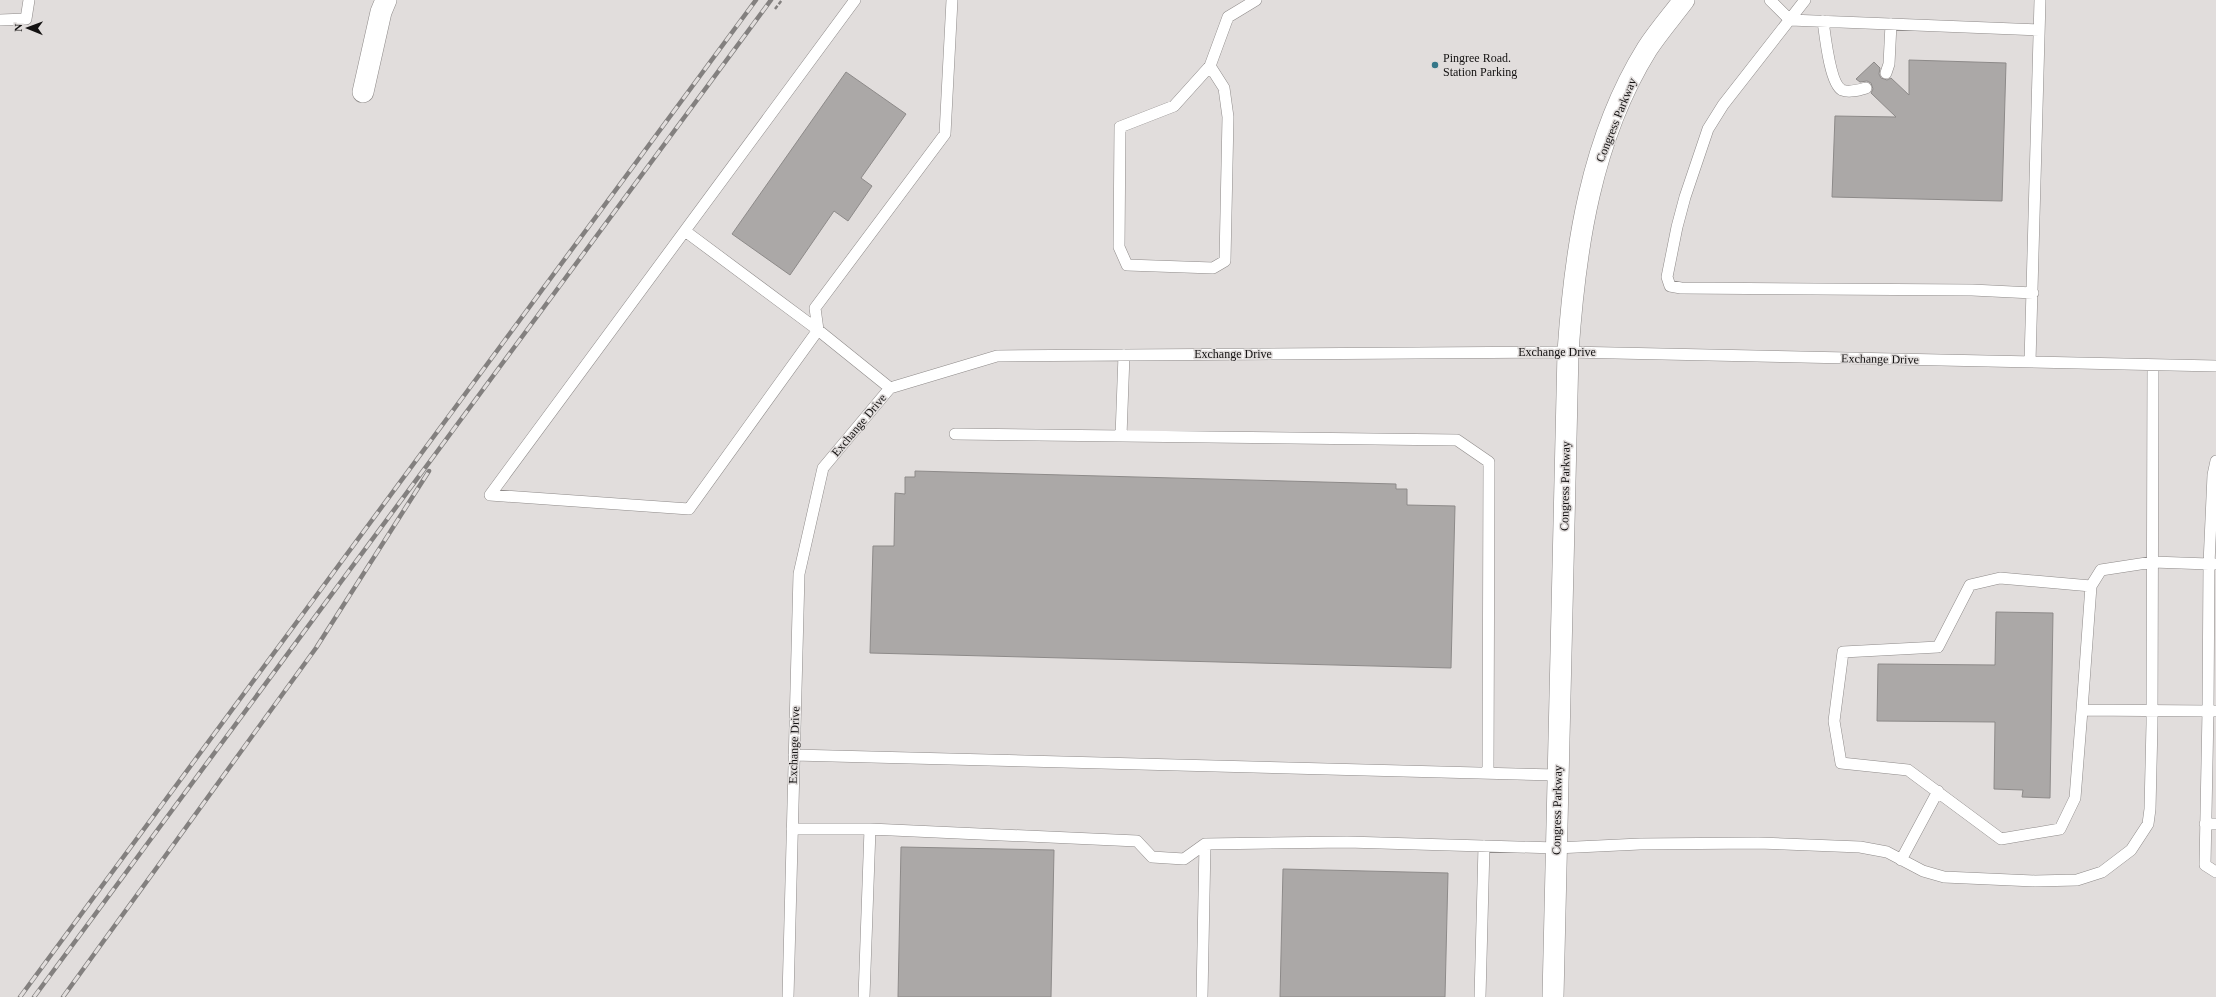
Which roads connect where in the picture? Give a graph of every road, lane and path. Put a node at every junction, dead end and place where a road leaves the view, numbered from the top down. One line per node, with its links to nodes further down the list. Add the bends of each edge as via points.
1 (28, 0): 12 (lane, via 26,19)
2 (386, 0): 20 (street)
3 (782, 0): 11 (path)
4 (855, 0): 21 (lane)
5 (952, 0): 23 (lane, via 945,134 815,308)
6 (1256, 0): 17 (lane, via 1228,17)
7 (1684, 0): 24 (street, Congress Parkway, via 1647,49 1622,98 1599,154 1582,227 1573,282)
8 (1770, 0): 13 (lane)
9 (1805, 0): 13 (lane)
10 (2040, 0): 16 (lane)
11 (775, 8)
12 (0, 20)
13 (1790, 20): 14 (lane); 22 (lane, via 1723,105 1708,129 1679,220 1667,277 1670,286)
14 (1823, 21): 15 (lane); 19 (lane, via 1834,80 1840,89 1850,92)
15 (1891, 24): 16 (lane); 18 (lane, via 1889,64)
16 (2039, 30): 22 (lane)
17 (1210, 66): 17 (lane, via 1224,88 1228,117 1225,261 1213,268 1127,265 1119,247 1120,127 1174,106)
18 (1886, 73)
19 (1866, 88)
20 (363, 92)
21 (685, 231): 23 (lane); 23 (lane, via 490,495 689,509)
22 (2032, 293): 26 (lane)
23 (818, 330): 29 (lane)
24 (1568, 352): 25 (lane, Exchange Drive); 26 (lane, Exchange Drive); 45 (street, Congress Parkway)
25 (1124, 355): 29 (lane, Exchange Drive, via 996,356); 31 (lane)
26 (2030, 362): 27 (lane, Exchange Drive)
27 (2153, 365): 28 (lane, Exchange Drive); 34 (lane)
28 (2216, 366)
29 (890, 388): 43 (lane, Exchange Drive, via 823,468 799,574)
30 (955, 434): 31 (lane)
31 (1121, 436): 44 (lane, via 1457,440 1489,462)
32 (2216, 461): 33 (lane, via 2213,475)
33 (2214, 498): 35 (lane)
34 (2153, 562): 35 (lane); 36 (lane, via 2101,570); 39 (lane)
35 (2212, 564): 37 (lane)
36 (2091, 586): 40 (lane); 46 (lane, via 2000,578 1970,585 1938,647 1843,652 1834,721 1841,763 1908,770)
37 (2212, 611): 38 (lane)
38 (2212, 665): 41 (lane)
39 (2152, 709): 40 (lane); 41 (lane); 53 (lane, via 2148,824 2131,850 2102,872 2077,880 1944,877 1923,871)
40 (2082, 710): 46 (lane, via 2075,798 2060,829 2001,839)
41 (2212, 711): 42 (lane)
42 (2211, 753): 47 (lane)
43 (794, 755): 44 (lane); 48 (lane, Exchange Drive)
44 (1488, 773): 45 (lane)
45 (1558, 775): 52 (street, Congress Parkway)
46 (1938, 791): 53 (lane)
47 (2211, 824): 54 (lane, via 2204,865)
48 (792, 829): 49 (lane); 55 (lane, Exchange Drive)
49 (870, 829): 50 (lane, via 1138,840 1152,857 1184,859); 56 (lane)
50 (1205, 844): 51 (lane, via 1346,842); 57 (lane)
51 (1484, 846): 52 (lane); 58 (lane)
52 (1556, 848): 53 (lane, via 1640,844 1790,844 1860,847 1887,852); 59 (street, Congress Parkway)
53 (1901, 860)
54 (2216, 872)
55 (788, 997)
56 (864, 997)
57 (1202, 997)
58 (1480, 997)
59 (1553, 997)

